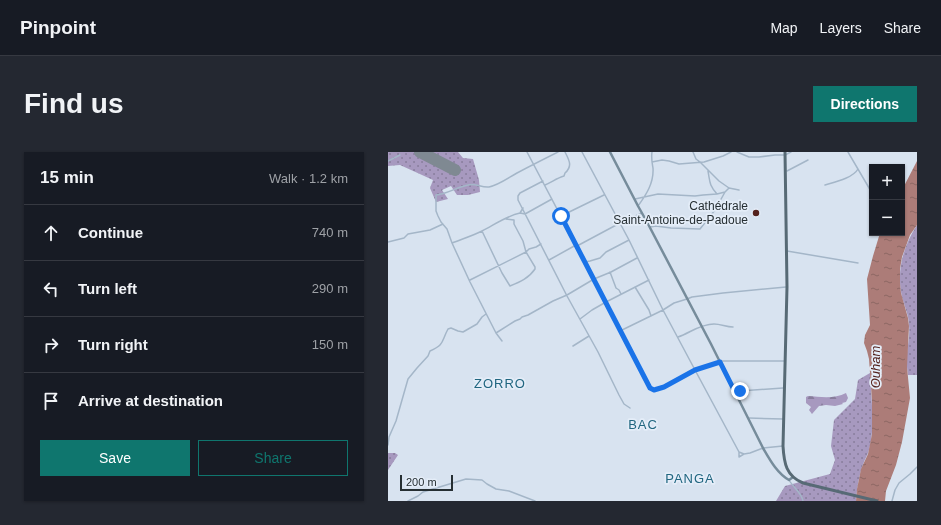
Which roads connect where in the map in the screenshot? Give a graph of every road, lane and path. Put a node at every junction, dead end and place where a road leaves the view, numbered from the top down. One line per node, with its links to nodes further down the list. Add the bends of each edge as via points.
1 (527, 152): 18 (street)
2 (558, 152): 18 (street)
3 (565, 152): 23 (street, via 570,160 567,172)
4 (582, 152): 30 (street)
5 (610, 152): 33 (street)
6 (652, 152): 16 (street)
7 (693, 152): 17 (street, via 696,160)
8 (731, 152): 17 (street)
9 (737, 152): 12 (street, via 749,157)
10 (791, 152): 12 (street)
11 (848, 152): 19 (street)
12 (785, 153): 21 (main road)
13 (400, 155): 15 (street)
14 (808, 160): 21 (street)
15 (388, 161)
16 (652, 162): 17 (street); 31 (street, via 650,186)
17 (700, 162): 20 (street)
18 (534, 165): 22 (street); 42 (street, via 489,187 470,184 443,195 436,195 436,211)
19 (858, 169): 24 (street, via 846,179); 26 (street)
20 (707, 170): 25 (street); 29 (street, via 709,182)
21 (786, 172): 50 (main road)
22 (543, 181): 23 (street); 35 (street, via 520,193 518,200)
23 (545, 185): 32 (street)
24 (825, 185)
25 (729, 188): 27 (street); 28 (street)
26 (869, 188)
27 (739, 190)
28 (725, 192): 29 (street); 43 (street, via 700,229)
29 (717, 194): 31 (street, via 658,194)
30 (605, 195): 39 (street); 41 (street)
31 (644, 197): 33 (street); 34 (street)
32 (552, 199): 38 (street); 39 (street)
33 (635, 199): 34 (street)
34 (638, 206): 37 (street)
35 (523, 208): 36 (street); 38 (street)
36 (520, 213): 38 (street); 40 (street)
37 (642, 213): 41 (street); 43 (street)
38 (525, 214): 48 (street)
39 (561, 216): 49 (street)
40 (506, 218): 44 (street); 51 (street, via 514,220)
41 (620, 223): 45 (street); 49 (street)
42 (443, 224): 46 (street); 47 (street)
43 (650, 227): 65 (street)
44 (482, 231): 47 (street); 56 (street)
45 (629, 240): 52 (street); 54 (street, via 600,258)
46 (388, 242)
47 (452, 243): 60 (street)
48 (541, 244): 51 (street); 53 (street)
49 (576, 246): 53 (street); 54 (street)
50 (787, 251): 55 (street); 62 (main road)
51 (526, 252): 56 (street); 56 (street, via 535,269 525,279 510,286)
52 (638, 257): 57 (street); 59 (street)
53 (549, 260): 64 (street)
54 (585, 262): 58 (street)
55 (858, 263)
56 (499, 265): 60 (street)
57 (610, 272): 58 (street); 63 (street)
58 (594, 279): 64 (street); 66 (street)
59 (649, 279): 61 (street); 67 (street)
60 (469, 280): 68 (street)
61 (635, 287): 63 (street); 69 (street)
62 (787, 287): 65 (street); 79 (main road)
63 (621, 294): 66 (street)
64 (567, 295): 70 (street); 74 (street)
65 (687, 299): 67 (street); 71 (street)
66 (606, 302): 70 (street); 73 (street)
67 (663, 310): 69 (street); 76 (street)
68 (486, 314): 74 (street); 89 (street, via 477,324 464,332 448,329 443,343 430,351 408,379)
69 (651, 316): 73 (street)
70 (580, 319): 75 (street)
71 (701, 326): 72 (street, via 713,324); 76 (street); 80 (street)
72 (733, 327)
73 (620, 331): 81 (street, via 650,388 654,390 664,387)
74 (496, 333): 77 (street)
75 (589, 336): 78 (street); 86 (street, via 621,399)
76 (678, 338): 81 (street)
77 (502, 341)
78 (573, 346)
79 (785, 361): 80 (street); 82 (main road)
80 (720, 362): 81 (street); 83 (street)
81 (695, 370): 92 (street)
82 (784, 388): 84 (street); 88 (main road)
83 (734, 390): 84 (street); 85 (street)
84 (740, 391): 85 (street)
85 (736, 394): 87 (street)
86 (630, 408)
87 (749, 418): 88 (street); 91 (street)
88 (784, 420): 90 (main road)
89 (388, 445)
90 (783, 446): 91 (street); 95 (main road, via 786,465)
91 (763, 448): 93 (street); 96 (street, via 776,469)
92 (739, 452): 93 (street); 93 (street, via 739,457)
93 (744, 454)
94 (917, 467): 101 (street, via 899,483)
95 (793, 477): 96 (street); 100 (main road, via 803,483)
96 (789, 480): 99 (street)
97 (408, 501): 98 (street, via 423,492 466,479 482,480 496,488)
98 (535, 501)
99 (803, 501)
100 (877, 501)
101 (892, 501)

